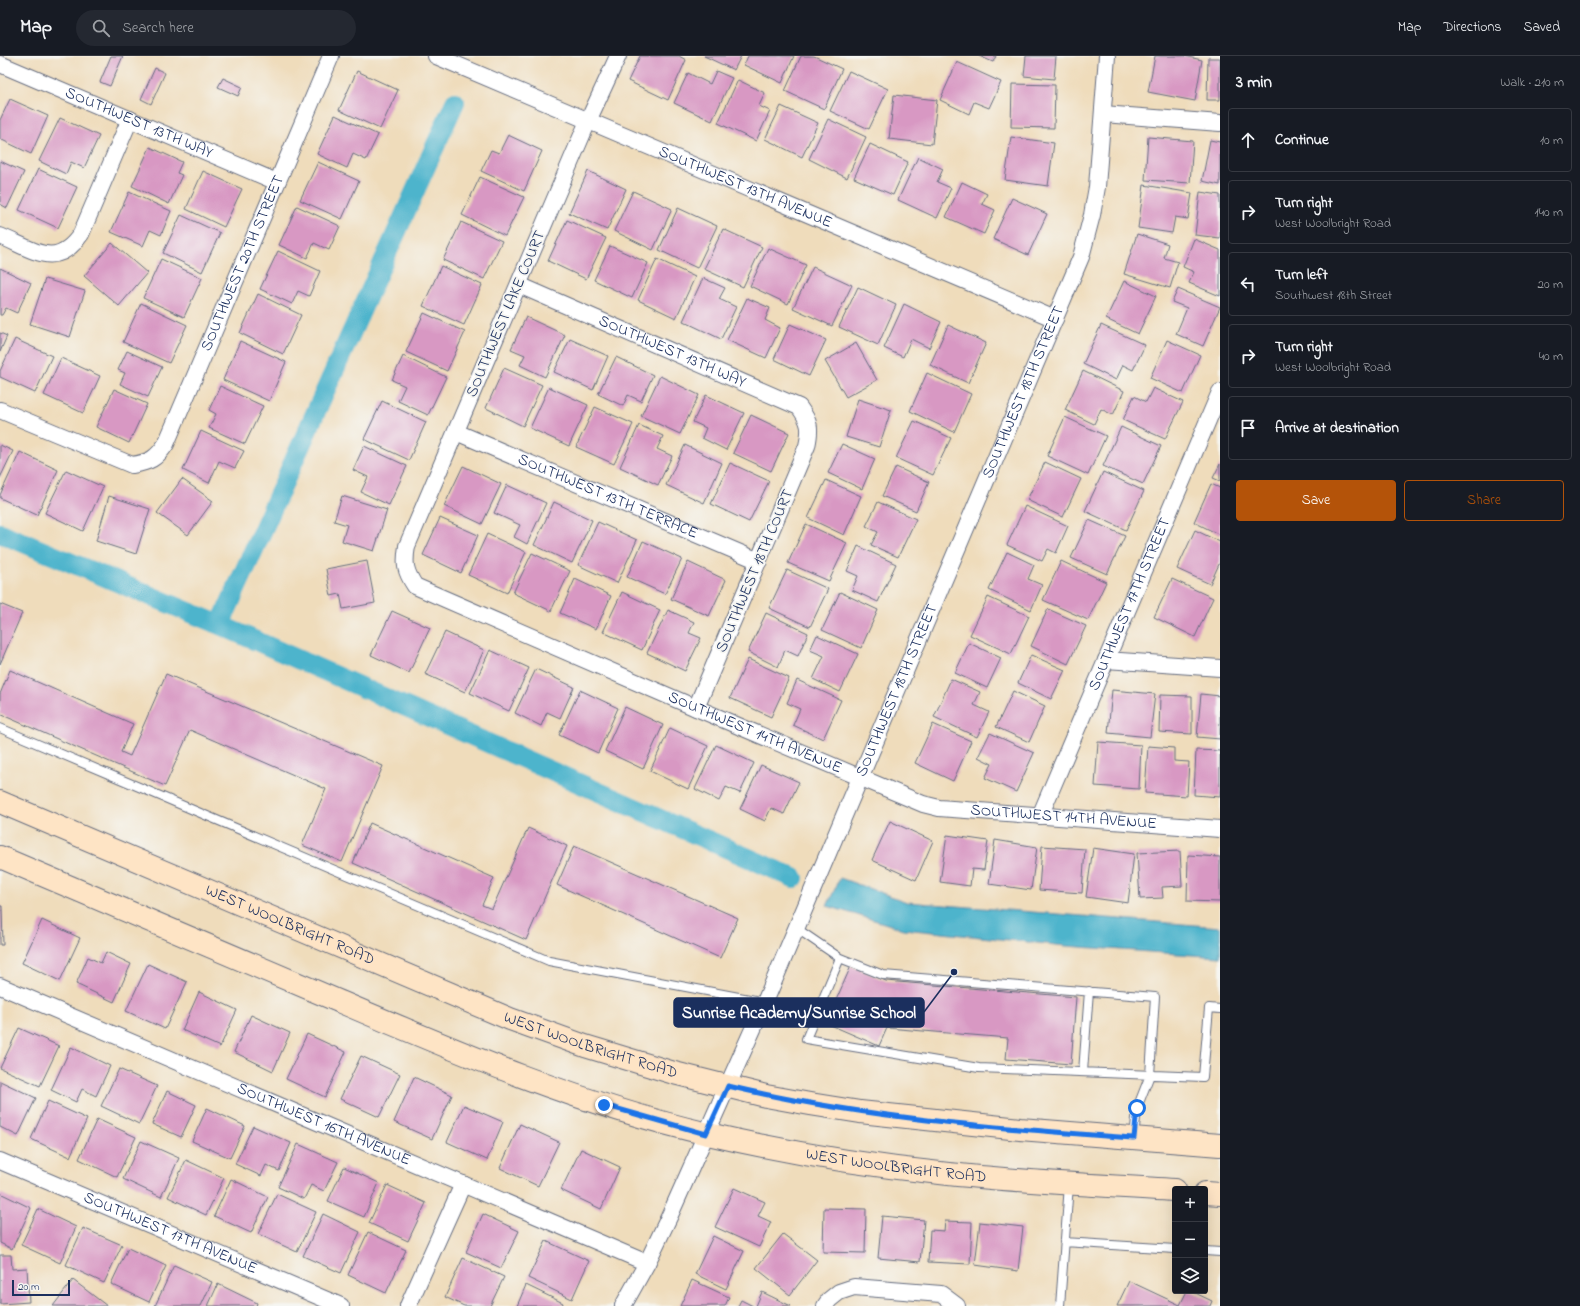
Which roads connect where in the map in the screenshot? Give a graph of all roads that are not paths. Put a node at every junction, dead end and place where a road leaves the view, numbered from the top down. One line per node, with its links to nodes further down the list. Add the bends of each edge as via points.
1 (331, 56): 10 (street, SOUTHWEST 20TH STREET)
2 (436, 56): 8 (street, SOUTHWEST 13TH AVENUE)
3 (618, 56): 8 (street, SOUTHWEST LAKE COURT)
4 (1107, 56): 6 (street, SOUTHWEST 18TH STREET)
5 (0, 64): 7 (street, SOUTHWEST 13TH WAY)
6 (1103, 114): 9 (street); 13 (street, SOUTHWEST 18TH STREET, via 1092,216 1081,257)
7 (130, 119): 10 (street, SOUTHWEST 13TH WAY); 11 (street, via 81,234 73,246 61,253 47,256)
8 (588, 121): 12 (street, SOUTHWEST LAKE COURT); 13 (street, SOUTHWEST 13TH AVENUE)
9 (1220, 123)
10 (277, 182): 15 (street, SOUTHWEST 20TH STREET, via 166,444 158,456 146,463 132,466)
11 (0, 236)
12 (519, 285): 16 (street, SOUTHWEST LAKE COURT); 17 (street, SOUTHWEST 13TH WAY, via 799,407 808,418)
13 (1055, 319): 24 (street, SOUTHWEST 18TH STREET)
14 (1220, 392): 20 (street, SOUTHWEST 17TH STREET)
15 (0, 410)
16 (456, 432): 18 (street, SOUTHWEST 13TH TERRACE); 19 (street, SOUTHWEST LAKE COURT, via 407,546 404,560)
17 (810, 432): 18 (street, SOUTHWEST 18TH COURT, via 807,446)
18 (759, 561): 22 (street, SOUTHWEST 18TH COURT)
19 (407, 574): 22 (street, SOUTHWEST 14TH AVENUE, via 415,586)
20 (1106, 660): 21 (street); 26 (street, SOUTHWEST 17TH STREET)
21 (1220, 668)
22 (696, 708): 24 (street, SOUTHWEST 14TH AVENUE)
23 (0, 728): 33 (lane, via 549,961)
24 (860, 778): 26 (street, SOUTHWEST 14TH AVENUE, via 939,808); 29 (street, SOUTHWEST 18TH STREET)
25 (0, 802): 37 (main road, WEST WOOLBRIGHT ROAD, via 510,1019 674,1073)
26 (1040, 816): 27 (street, SOUTHWEST 14TH AVENUE)
27 (1220, 829)
28 (0, 857): 38 (main road, WEST WOOLBRIGHT ROAD, via 443,1046 561,1091)
29 (796, 928): 30 (lane); 33 (street, SOUTHWEST 18TH STREET)
30 (840, 958): 32 (lane, via 884,975); 35 (lane, via 806,1039 979,1068)
31 (0, 986): 43 (street, SOUTHWEST 16TH AVENUE)
32 (1089, 991): 35 (lane); 36 (lane, via 1155,996)
33 (764, 1002): 37 (street, SOUTHWEST 18TH STREET)
34 (1220, 1009): 36 (lane, via 1209,1008 1203,1077)
35 (1083, 1072): 36 (lane)
36 (1150, 1075): 39 (lane, via 1137,1108)
37 (728, 1086): 38 (street, SOUTHWEST 18TH STREET); 39 (main road, WEST WOOLBRIGHT ROAD, via 860,1112)
38 (706, 1134): 42 (main road, WEST WOOLBRIGHT ROAD, via 886,1166 948,1174); 51 (street, SOUTHWEST 18TH STREET)
39 (1134, 1138): 40 (main road, WEST WOOLBRIGHT ROAD)
40 (1220, 1145)
41 (0, 1161): 52 (street, SOUTHWEST 17TH AVENUE)
42 (1069, 1183): 44 (main road, WEST WOOLBRIGHT ROAD); 47 (lane)
43 (463, 1184): 51 (street, SOUTHWEST 16TH AVENUE); 53 (street)
44 (1172, 1190)
45 (1208, 1193): 46 (main road)
46 (1220, 1194)
47 (1064, 1242): 48 (lane); 57 (lane)
48 (1172, 1249)
49 (1208, 1251): 50 (lane)
50 (1220, 1252)
51 (647, 1263): 54 (street, SOUTHWEST 18TH STREET)
52 (341, 1306)
53 (408, 1306)
54 (623, 1306)
55 (825, 1306): 56 (street, via 828,1300 840,1292 854,1287 941,1294)
56 (957, 1306)
57 (1060, 1306)

